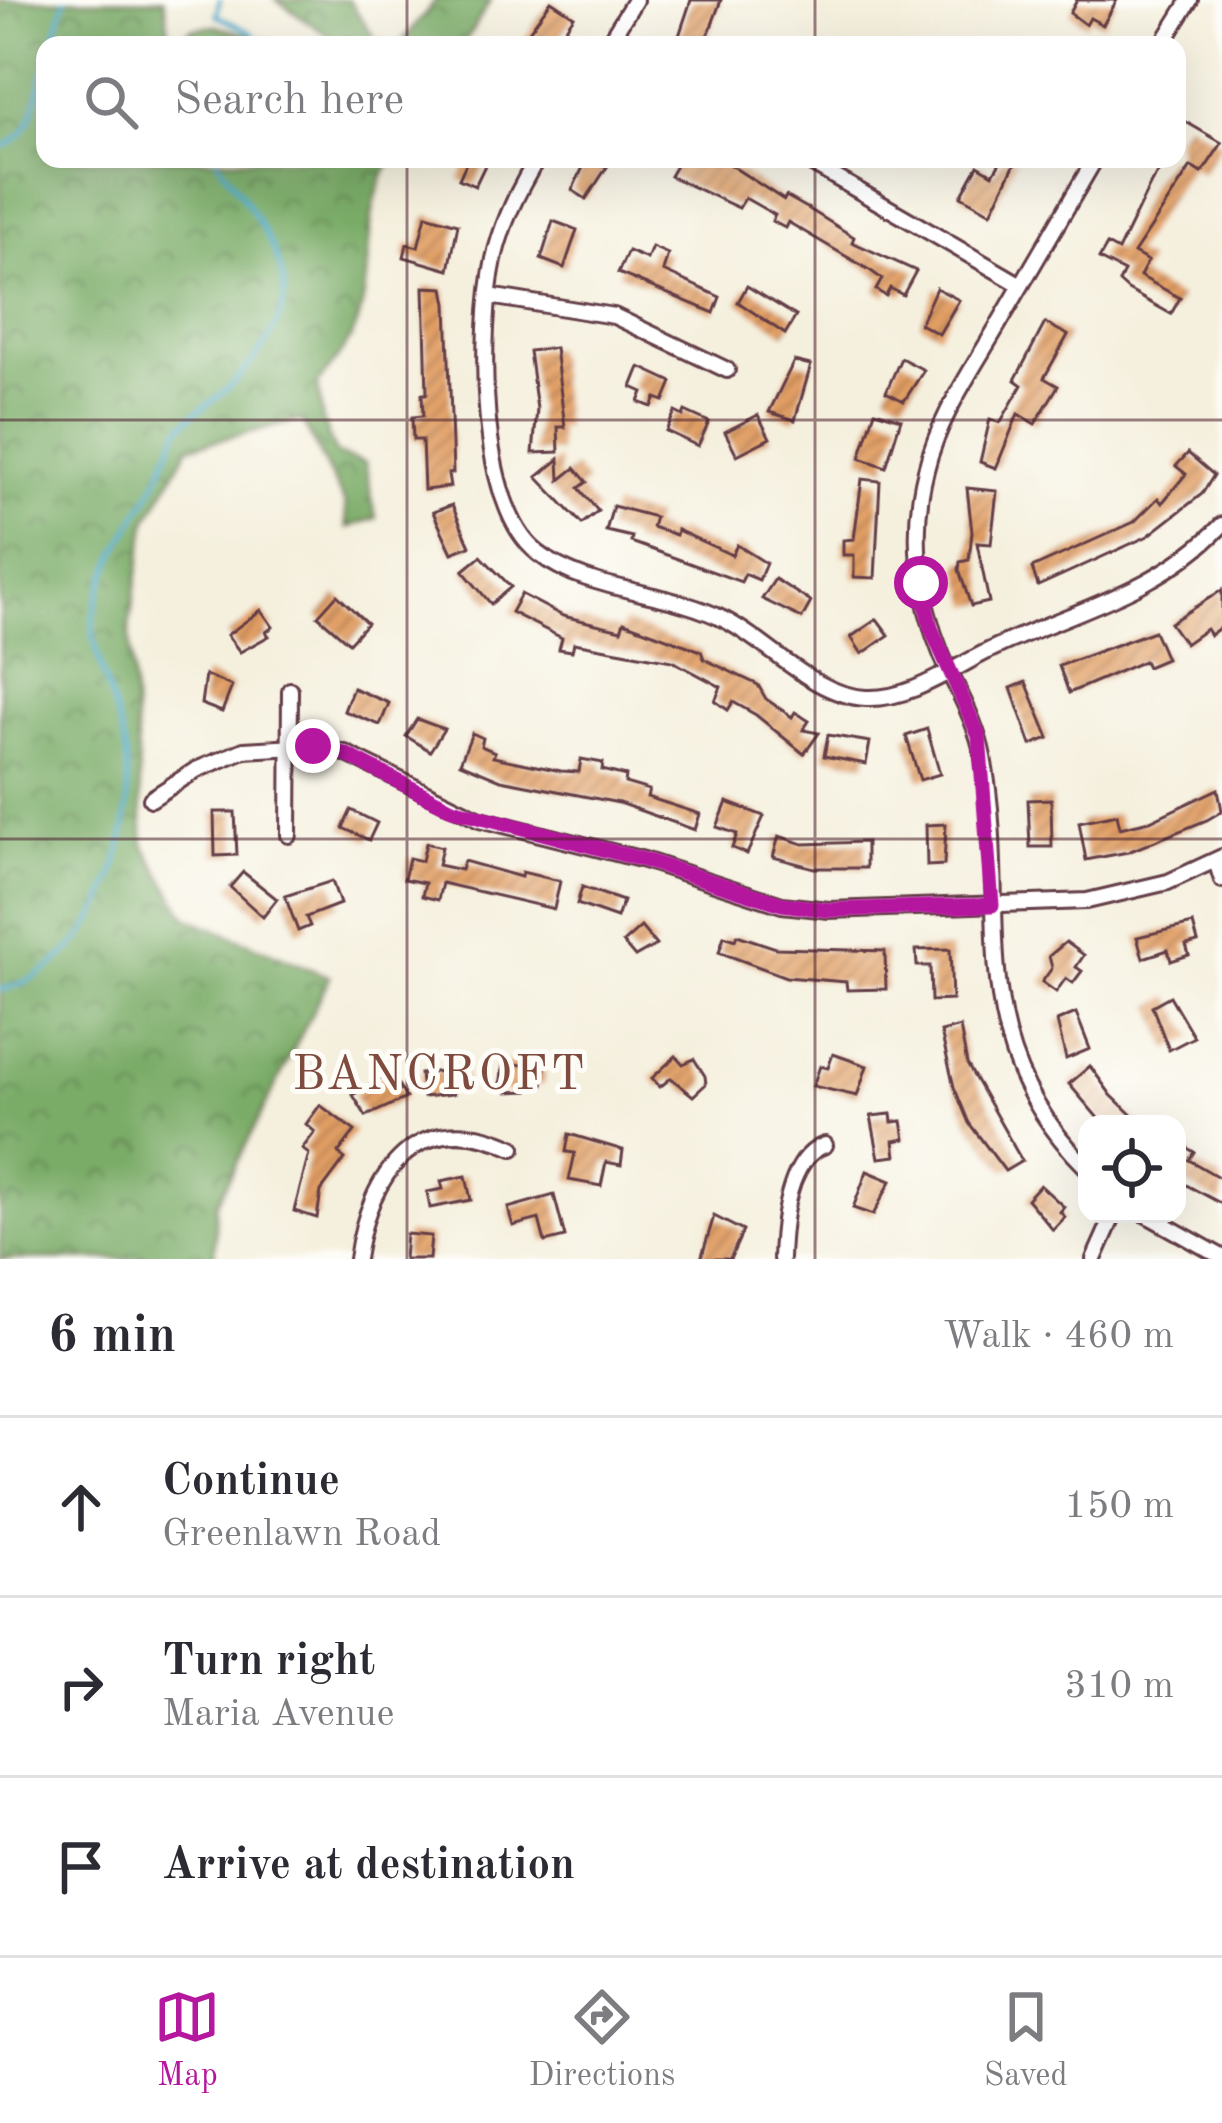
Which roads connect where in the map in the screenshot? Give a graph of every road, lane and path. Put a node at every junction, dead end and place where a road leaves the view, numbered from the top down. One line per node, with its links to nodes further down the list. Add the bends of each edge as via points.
1 (635, 0): 3 (street)
2 (1190, 0): 4 (street)
3 (613, 36)
4 (1168, 36)
5 (532, 168): 9 (street, via 504,225)
6 (820, 168): 8 (street)
7 (1090, 168): 8 (street)
8 (1022, 285): 12 (street, via 938,434 919,506 921,583)
9 (489, 296): 10 (street, via 614,316); 12 (street, via 495,482 511,522 538,553 578,576 725,620 838,692 889,696)
10 (727, 370)
11 (1222, 525): 12 (street, via 1131,593)
12 (949, 670): 19 (street, via 979,736)
13 (290, 691): 14 (street)
14 (290, 746): 15 (street, via 215,759); 16 (street); 19 (street, via 345,754 480,819 782,904)
15 (151, 800)
16 (289, 835)
17 (1219, 859): 18 (street); 19 (street, via 1132,892)
18 (1222, 880)
19 (992, 905): 22 (street, via 1009,1045 1045,1118)
20 (825, 1145): 27 (street, via 792,1186)
21 (513, 1148): 26 (street, via 472,1132 411,1149 373,1192)
22 (1078, 1157)
23 (1110, 1223): 28 (street)
24 (1161, 1223): 25 (street)
25 (1222, 1257)
26 (357, 1259)
27 (781, 1259)
28 (1094, 1259)

